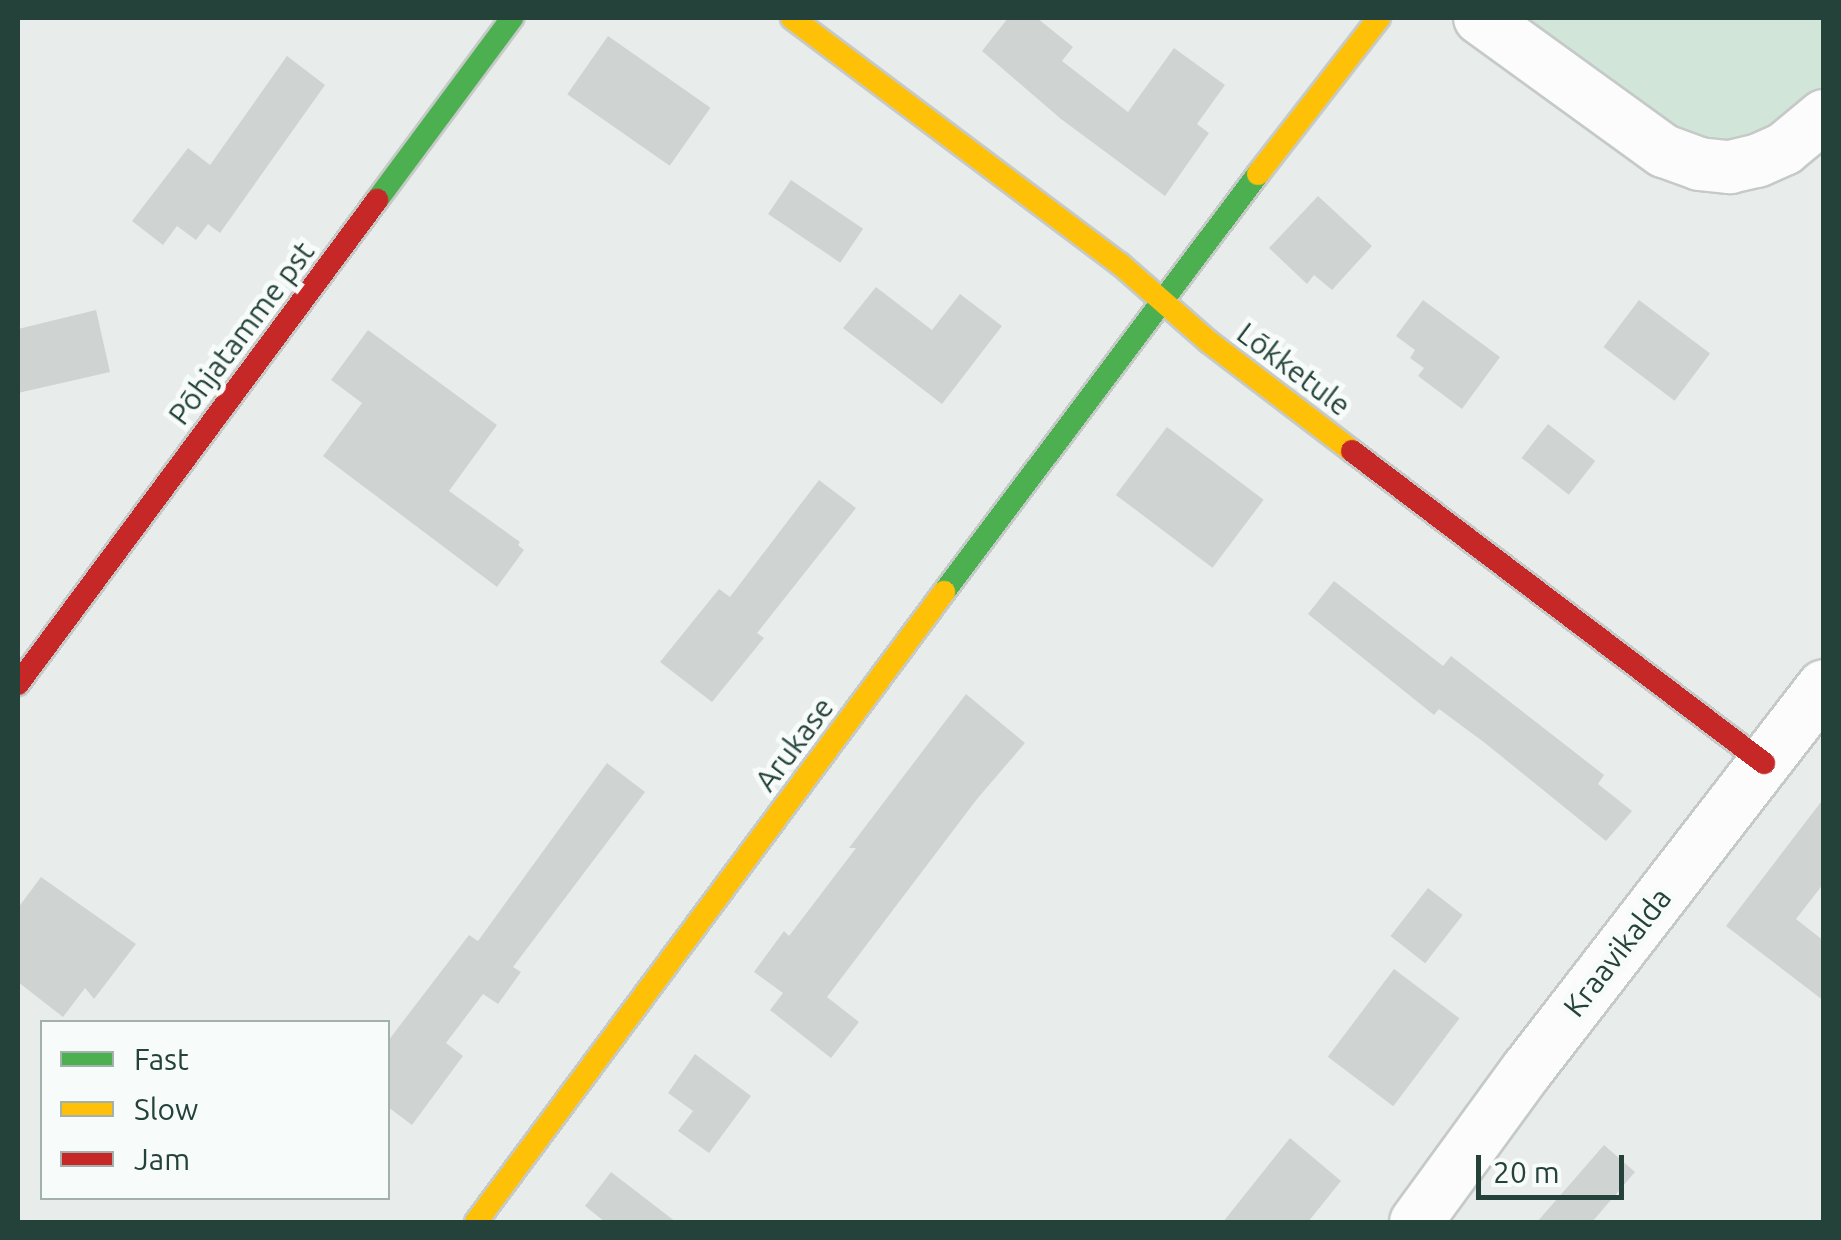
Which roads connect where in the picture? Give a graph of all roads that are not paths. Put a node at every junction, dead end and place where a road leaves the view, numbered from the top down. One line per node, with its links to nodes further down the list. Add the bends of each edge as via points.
1 (512, 18): 7 (street, Põhjatamme pst)
2 (792, 18): 6 (street, Lõkketule)
3 (1379, 18): 6 (street, Arukase)
4 (1480, 18): 5 (street, via 1664,152 1699,164 1757,161 1784,149)
5 (1824, 116)
6 (1161, 300): 9 (street, Lõkketule); 10 (street, Arukase)
7 (18, 684)
8 (1824, 686): 9 (street, Kraavikalda)
9 (1764, 763): 11 (street, Kraavikalda)
10 (476, 1222)
11 (1416, 1222)

